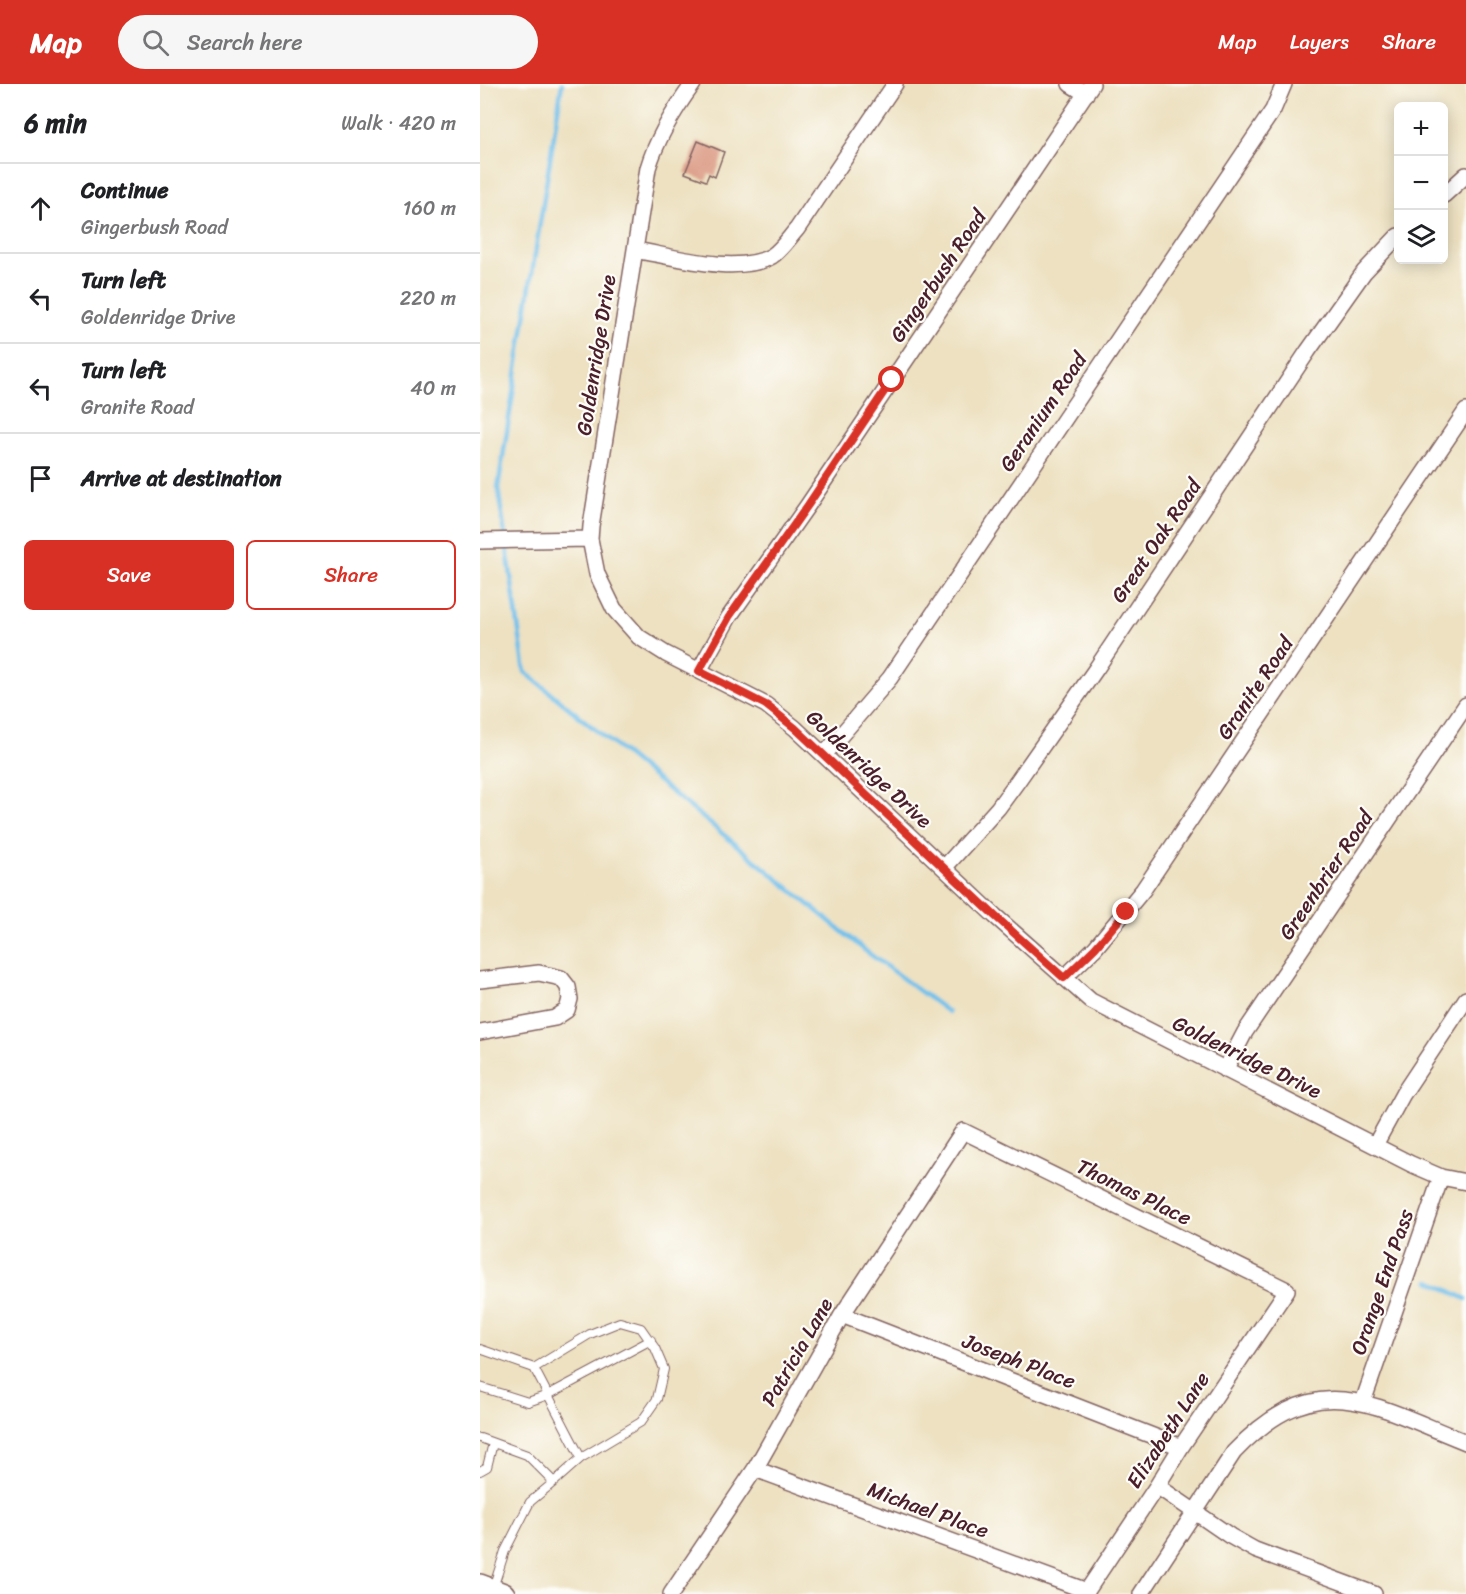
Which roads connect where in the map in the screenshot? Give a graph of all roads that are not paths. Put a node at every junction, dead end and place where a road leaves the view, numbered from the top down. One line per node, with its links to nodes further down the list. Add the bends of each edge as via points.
1 (693, 84): 9 (street, Goldenridge Drive, via 653,151)
2 (895, 84): 9 (street, via 797,229 773,255 737,265)
3 (1070, 84): 5 (street)
4 (1284, 84): 15 (street, Geranium Road, via 1273,110 890,678)
5 (1089, 89): 13 (street, Gingerbush Road, via 729,617)
6 (1466, 175): 7 (street)
7 (1448, 191)
8 (1394, 240): 16 (street, Great Oak Road, via 1339,307 1017,782)
9 (635, 250): 11 (street, Goldenridge Drive)
10 (1466, 411): 17 (street, Granite Road, via 1143,890 1095,948)
11 (590, 539): 12 (street); 13 (street, Goldenridge Drive, via 597,574 622,619 639,637)
12 (480, 542)
13 (699, 671): 15 (street, Goldenridge Drive, via 766,705)
14 (1466, 705): 21 (street, Greenbrier Road, via 1245,1032)
15 (824, 755): 16 (street, Goldenridge Drive)
16 (944, 868): 17 (street, Goldenridge Drive)
17 (1064, 978): 21 (street, Goldenridge Drive, via 1105,1010)
18 (480, 980): 20 (street, via 539,973 561,978 570,999 567,1010 555,1018)
19 (1466, 999): 23 (street, via 1403,1094)
20 (480, 1032)
21 (1226, 1070): 23 (street, Goldenridge Drive)
22 (963, 1131): 26 (street, Thomas Place); 27 (street, Patricia Lane)
23 (1375, 1145): 24 (street, Goldenridge Drive)
24 (1441, 1177): 25 (street, Goldenridge Drive); 33 (street, Orange End Pass)
25 (1466, 1182)
26 (1287, 1290): 37 (street, Elizabeth Lane)
27 (842, 1315): 37 (street, Joseph Place); 39 (street, Patricia Lane)
28 (651, 1340): 30 (lane, via 641,1328 620,1322 590,1334); 32 (lane); 38 (lane, via 664,1369 657,1399 641,1422)
29 (480, 1349): 30 (lane)
30 (534, 1368): 32 (lane)
31 (480, 1387): 32 (lane, via 528,1402)
32 (548, 1395): 38 (lane)
33 (1363, 1402): 35 (street); 43 (street, via 1324,1399 1280,1414 1234,1452)
34 (480, 1438): 36 (lane)
35 (1466, 1442)
36 (493, 1443): 40 (lane, via 487,1467); 41 (lane, via 527,1455)
37 (1181, 1447): 42 (street, Elizabeth Lane)
38 (581, 1458): 41 (lane)
39 (755, 1469): 45 (street, Michael Place); 46 (street, Patricia Lane)
40 (480, 1471)
41 (554, 1482): 44 (lane, via 530,1502 505,1551)
42 (1157, 1486): 43 (street); 45 (street, Elizabeth Lane)
43 (1196, 1513): 47 (street); 48 (street, via 1255,1550)
44 (492, 1590)
45 (1086, 1592)
46 (671, 1594)
47 (1141, 1594)
48 (1374, 1594)

